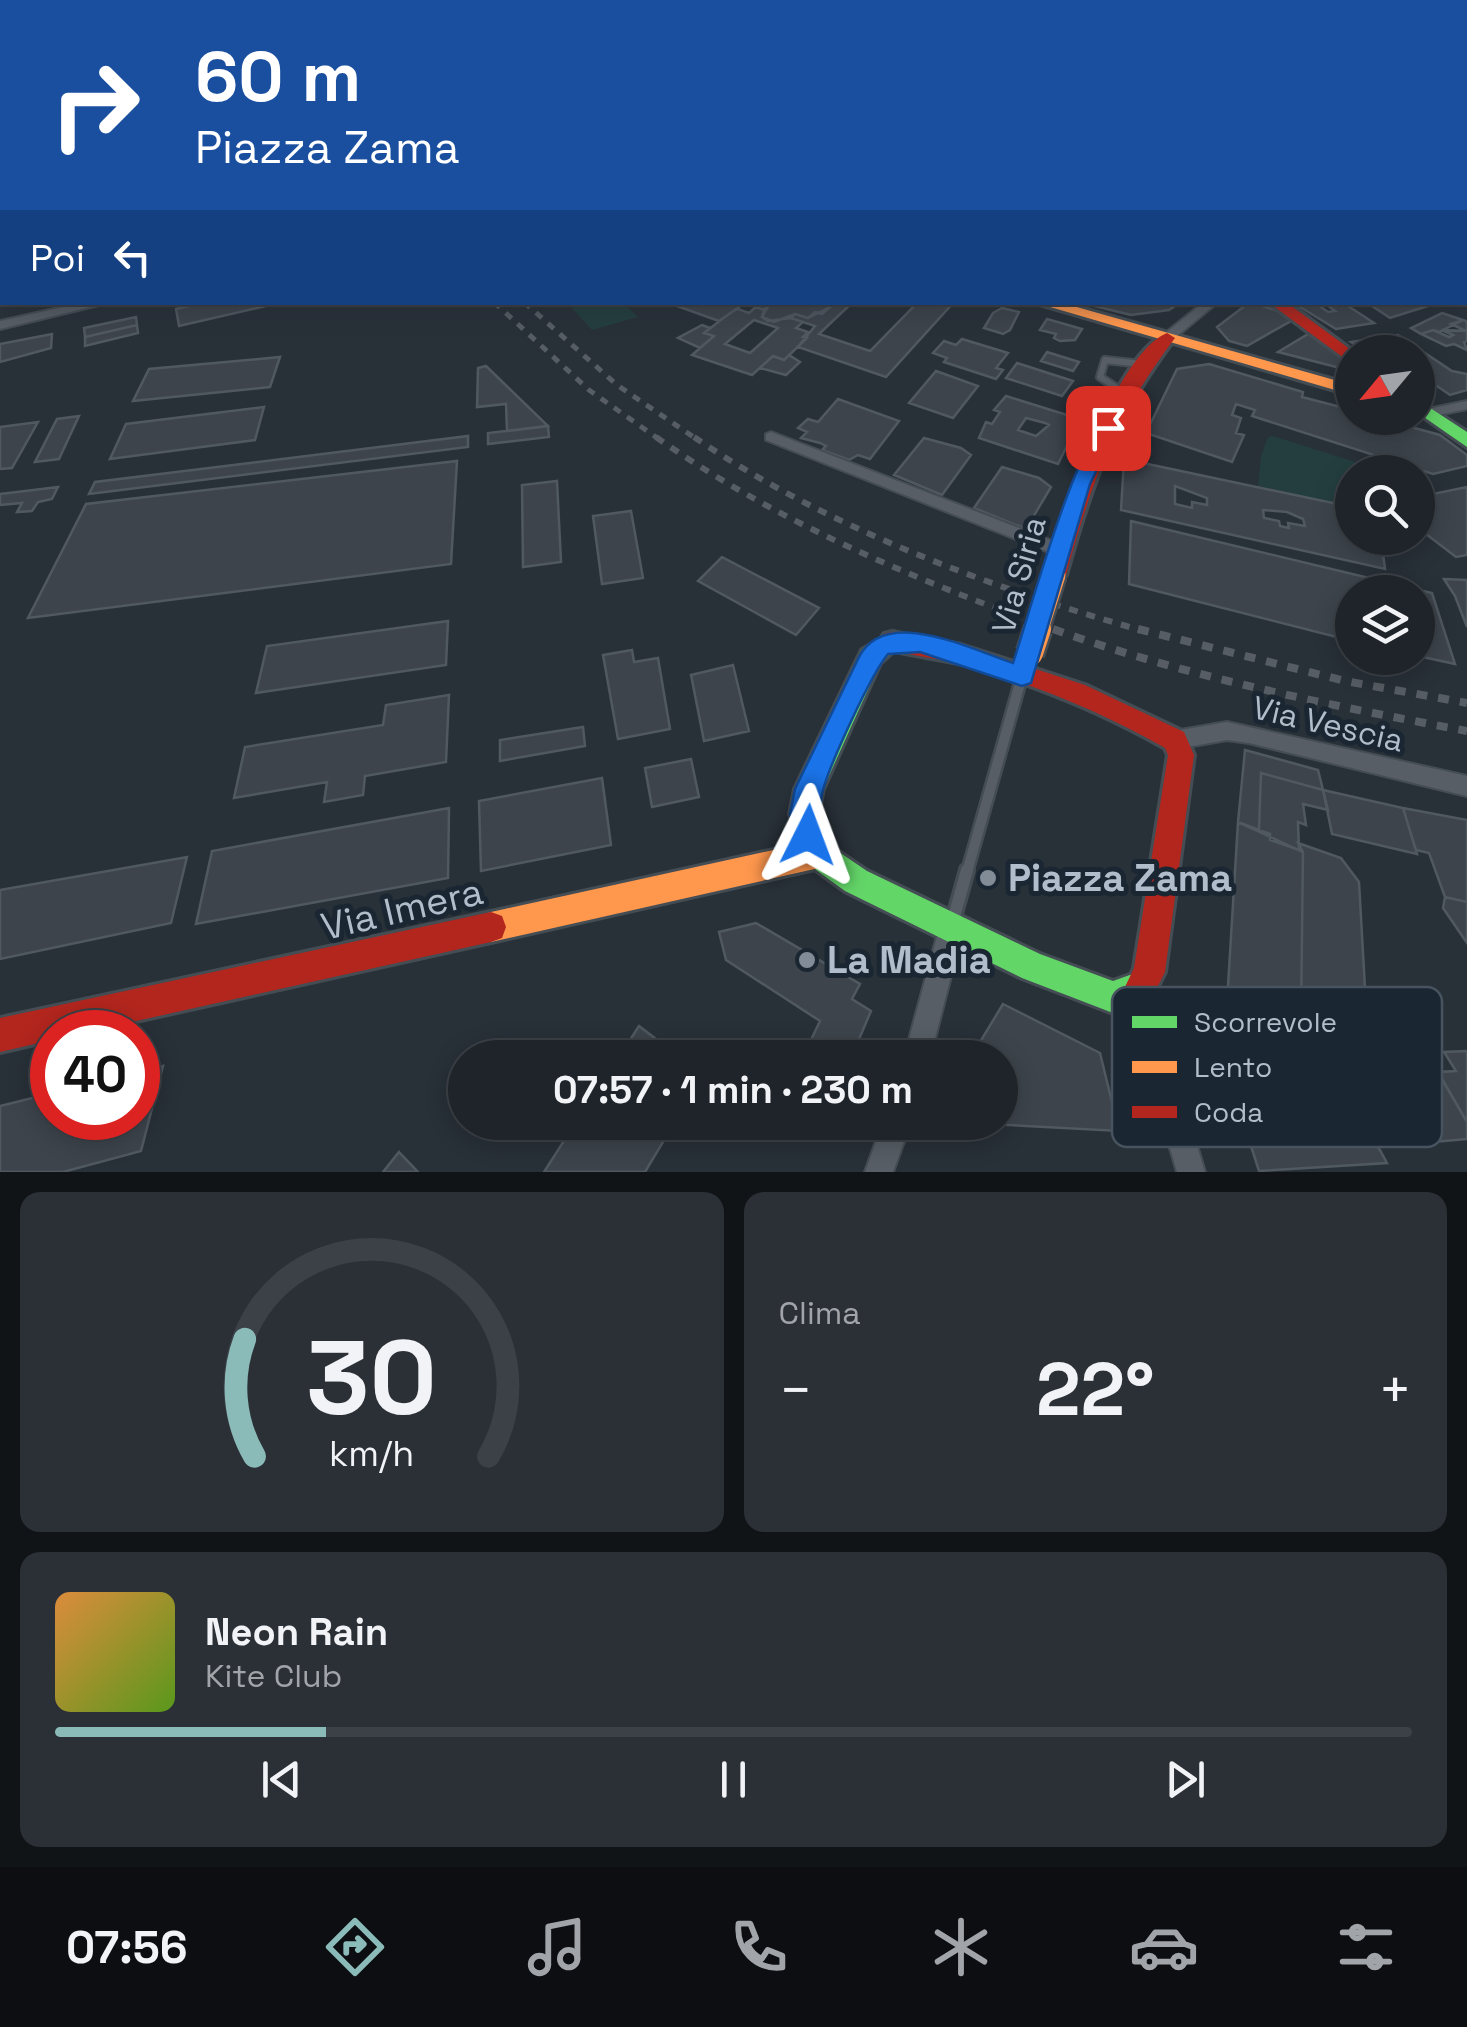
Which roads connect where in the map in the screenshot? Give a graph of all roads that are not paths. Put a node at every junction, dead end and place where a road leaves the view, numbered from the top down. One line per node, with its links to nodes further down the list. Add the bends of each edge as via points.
1 (91, 305): 5 (street)
2 (1051, 305): 6 (street)
3 (1208, 305): 6 (street)
4 (1279, 305): 7 (street)
5 (0, 325)
6 (1167, 338): 8 (street, Via Siria); 9 (street)
7 (1335, 346)
8 (1142, 364): 10 (street, Via Siria); 10 (lane, via 1105,360 1100,377)
9 (1335, 383)
10 (1126, 394): 16 (street, Via Siria, via 1085,472)
11 (1467, 404): 12 (street)
12 (1435, 407)
13 (1435, 419): 15 (street)
14 (771, 438): 16 (street)
15 (1467, 442)
16 (1062, 551): 17 (street, Via Siria, bridge)
17 (1022, 676): 18 (street); 20 (street, via 920,642 879,647 809,789 805,825); 21 (lane)
18 (1176, 740): 19 (street, Via Vescia, via 1249,734); 22 (street, via 1181,756)
19 (1467, 786)
20 (819, 854): 21 (street); 24 (street, Via Imera)
21 (950, 929): 23 (street); 25 (street)
22 (1140, 987)
23 (1112, 996)
24 (0, 1036)
25 (922, 1040)
26 (891, 1140): 28 (street)
27 (1184, 1147): 29 (street)
28 (879, 1172)
29 (1192, 1172)

